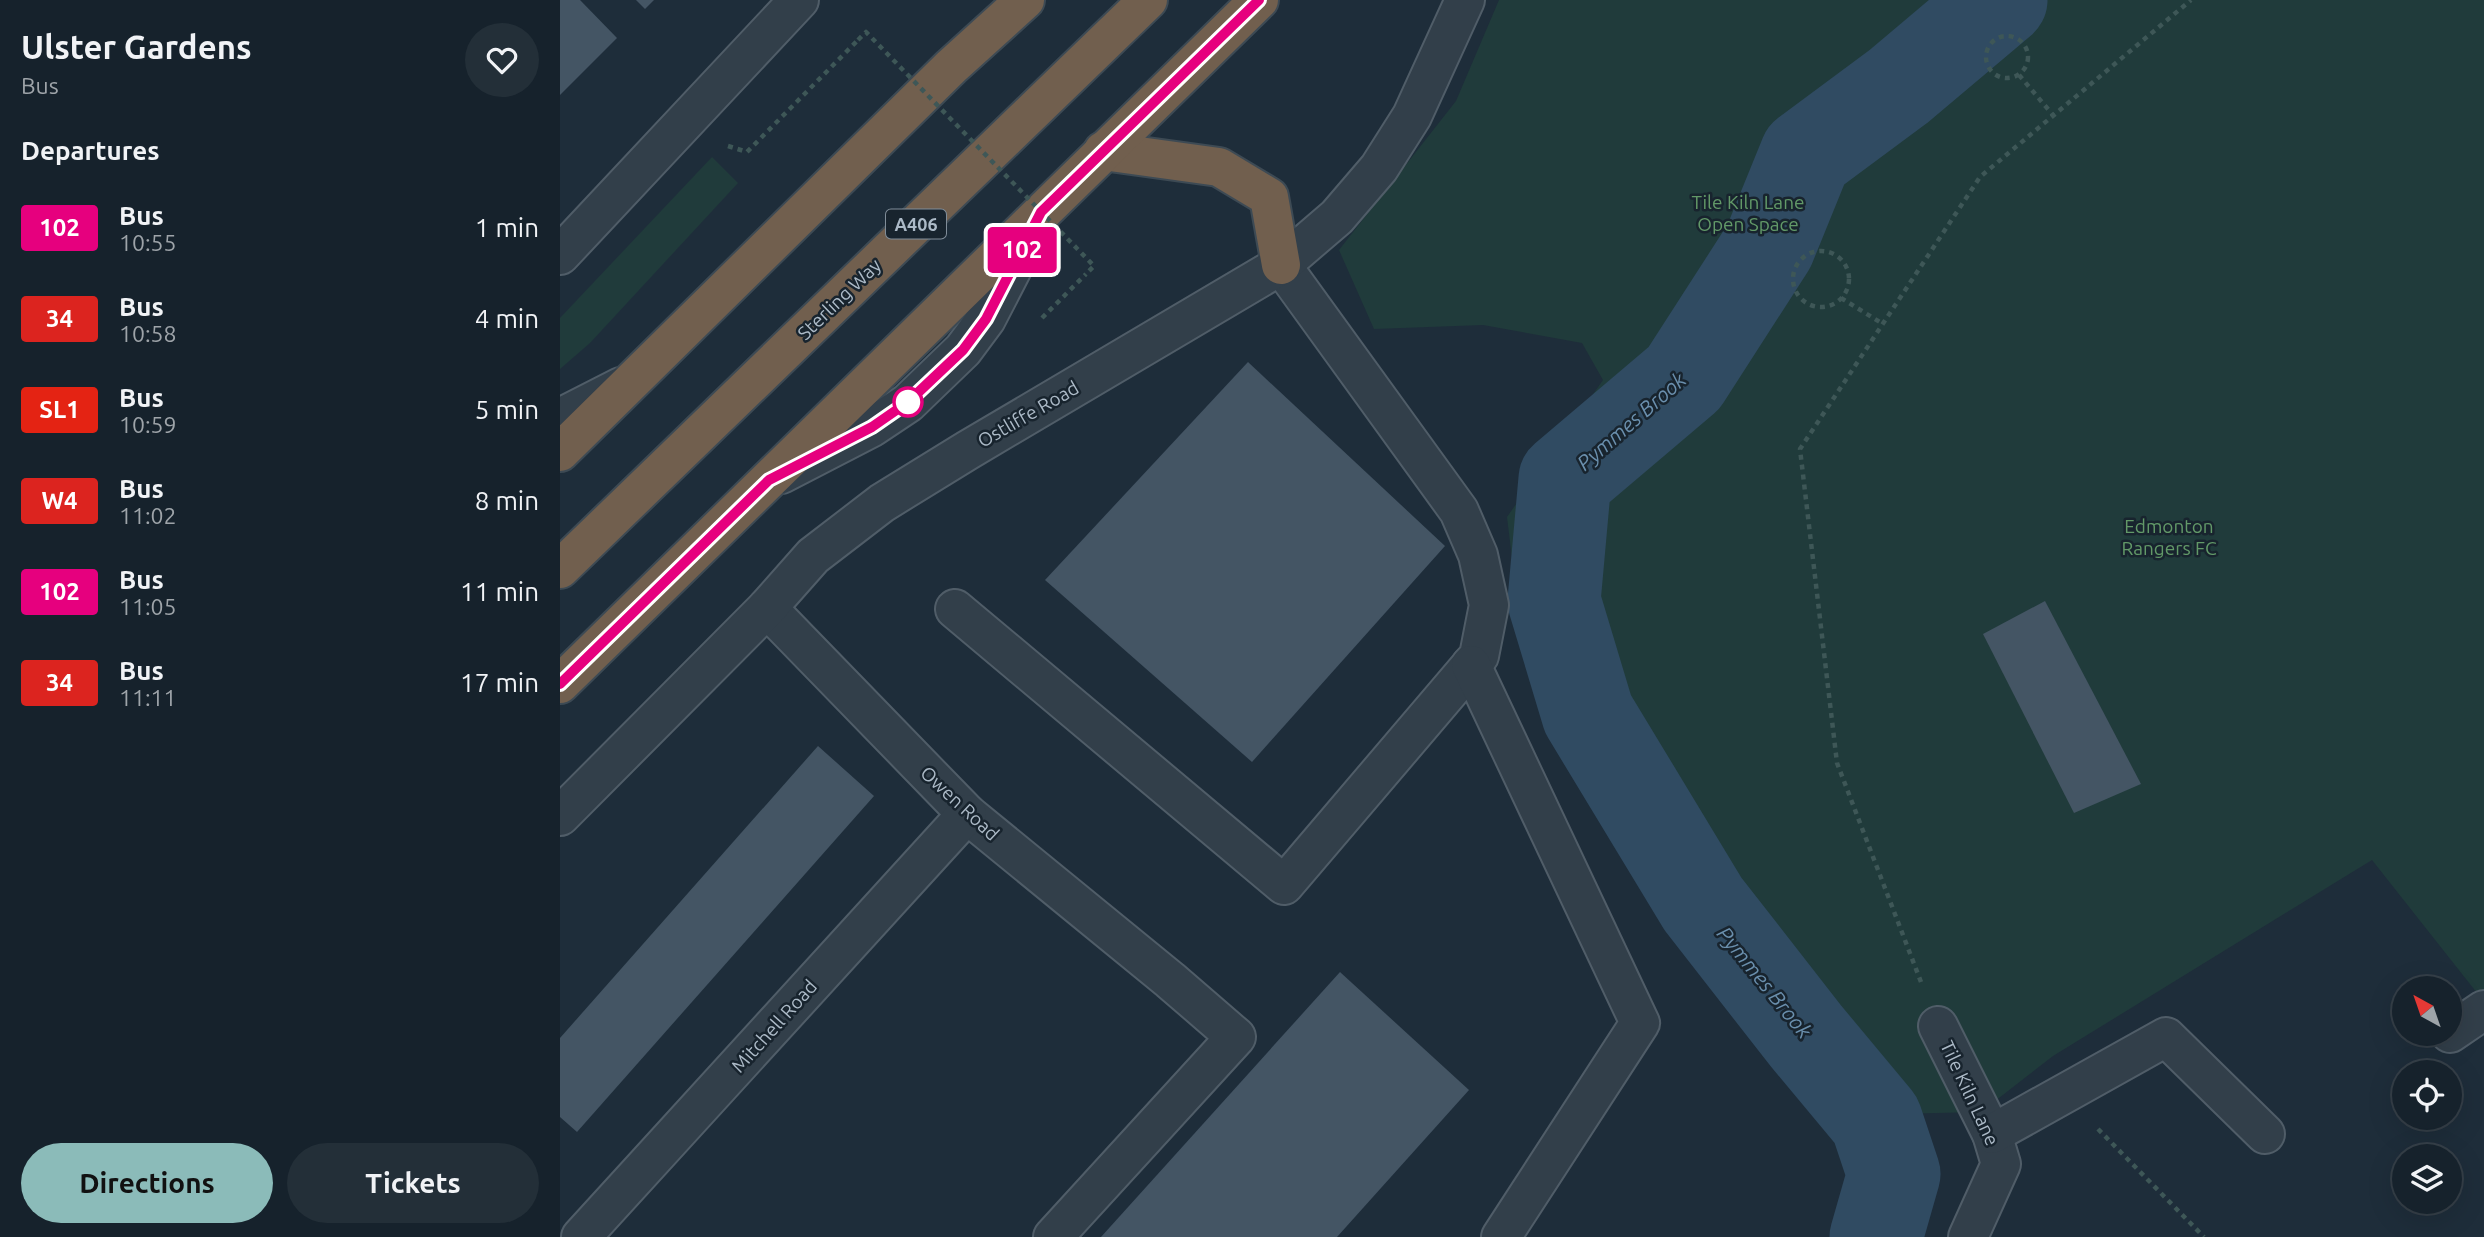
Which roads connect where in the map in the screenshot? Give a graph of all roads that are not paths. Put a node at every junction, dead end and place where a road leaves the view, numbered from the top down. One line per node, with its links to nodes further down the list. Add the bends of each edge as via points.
1 (799, 0): 9 (street)
2 (1001, 0): 7 (highway)
3 (1025, 0): 7 (highway)
4 (1148, 0): 14 (highway, Sterling Way / A406)
5 (1259, 0): 8 (highway)
6 (1465, 0): 10 (street, Ostliffe Road, via 1412,116 1379,168 1337,217)
7 (951, 68): 11 (highway)
8 (1103, 151): 10 (highway, via 1219,167 1269,197); 18 (highway)
9 (560, 254)
10 (1281, 265): 15 (street, Ostliffe Road, via 882,503 813,556); 17 (street, via 1459,511 1478,555 1489,605 1479,656)
11 (631, 382): 12 (street); 13 (highway)
12 (560, 418)
13 (560, 452)
14 (560, 569)
15 (766, 608): 19 (street, Owen Road); 20 (street, Ostliffe Road)
16 (955, 609): 17 (street, via 1284,885)
17 (1471, 664): 28 (street, via 1640,1023)
18 (560, 684)
19 (967, 814): 26 (street, Mitchell Road); 27 (street, Owen Road, via 1236,1037)
20 (560, 816)
21 (2484, 1010): 22 (street)
22 (2462, 1024)
23 (1938, 1026): 24 (street, Tile Kiln Lane)
24 (1992, 1134): 25 (street, via 2166,1037); 29 (street, Tile Kiln Lane, via 2001,1164)
25 (2265, 1134)
26 (581, 1237)
27 (1053, 1237)
28 (1501, 1237)
29 (1968, 1237)

